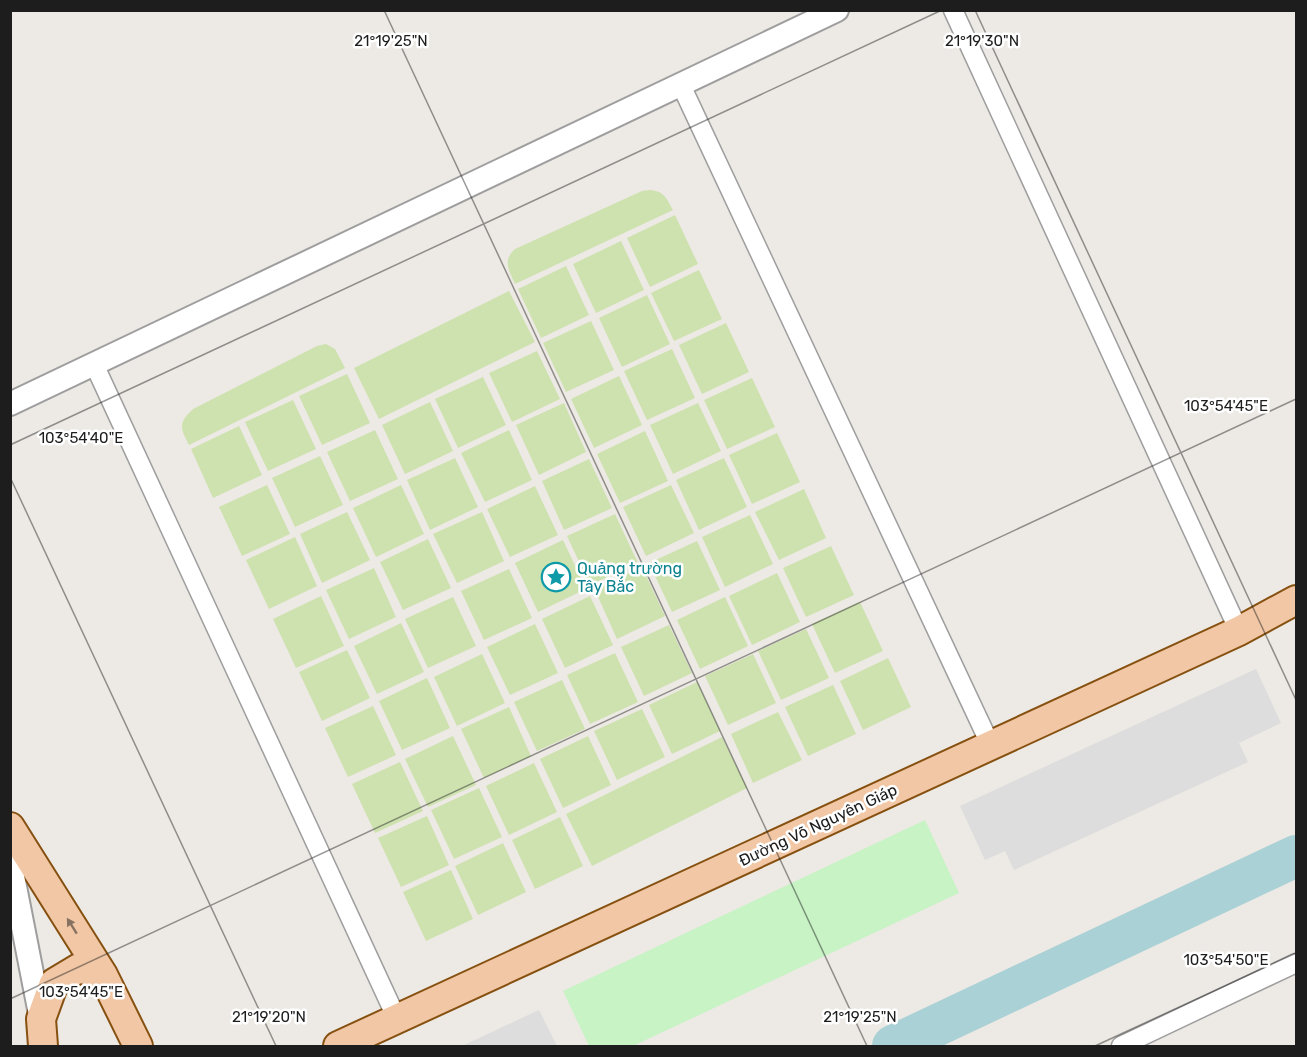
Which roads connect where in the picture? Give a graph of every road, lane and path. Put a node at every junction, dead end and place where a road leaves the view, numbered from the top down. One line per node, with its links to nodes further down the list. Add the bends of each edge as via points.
1 (837, 10): 3 (street)
2 (953, 10): 7 (street)
3 (681, 85): 4 (street); 8 (street)
4 (94, 364): 5 (street); 14 (street)
5 (10, 404)
6 (1296, 600): 7 (main road, Đường Võ Nguyên Giáp)
7 (1239, 631): 8 (main road, Đường Võ Nguyên Giáp)
8 (991, 746): 14 (main road, Đường Võ Nguyên Giáp)
9 (10, 827): 12 (main road, one-way to 9)
10 (10, 861): 13 (street)
11 (1296, 963): 18 (street)
12 (103, 975): 13 (main road, via 79,968 54,983); 16 (main road)
13 (41, 1019): 15 (main road)
14 (397, 1019): 17 (main road, Đường Võ Nguyên Giáp)
15 (43, 1047)
16 (138, 1047)
17 (338, 1047)
18 (1121, 1047)

